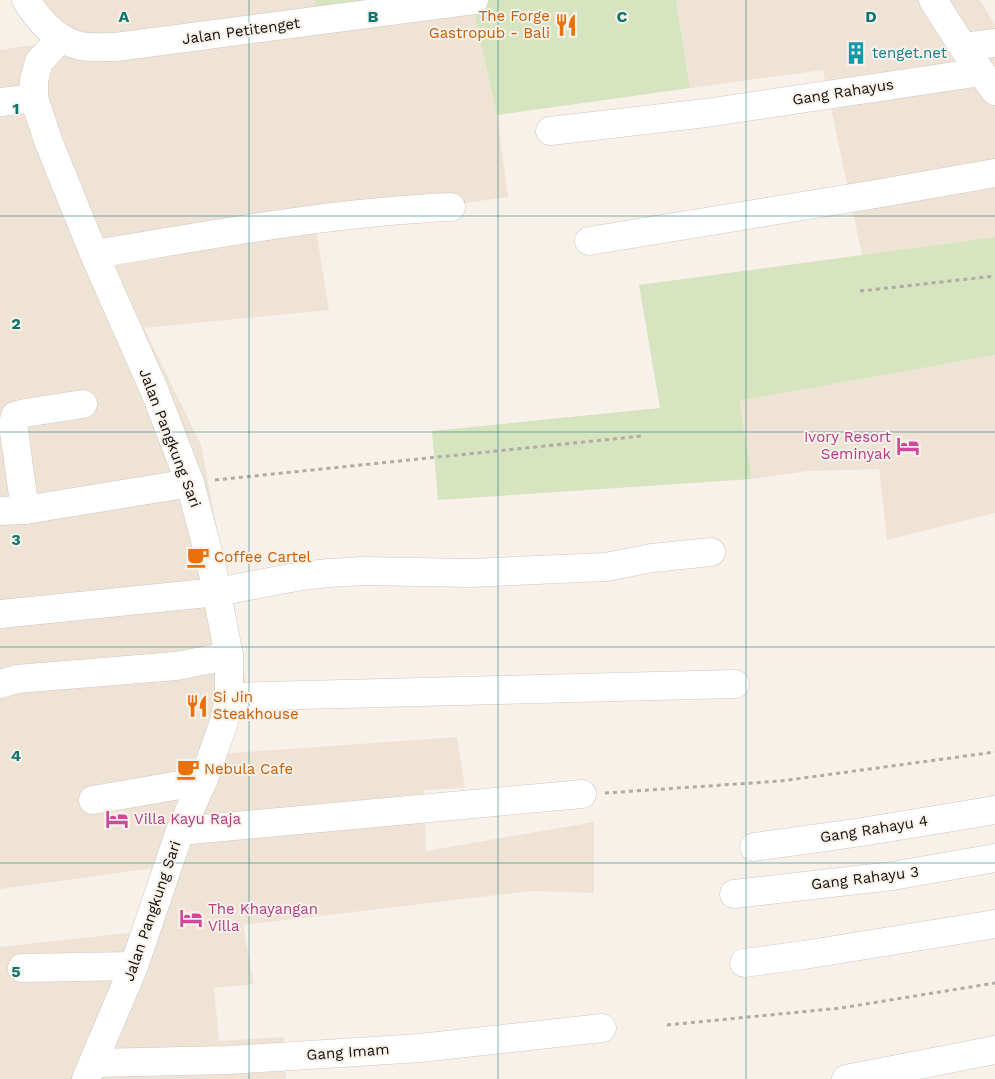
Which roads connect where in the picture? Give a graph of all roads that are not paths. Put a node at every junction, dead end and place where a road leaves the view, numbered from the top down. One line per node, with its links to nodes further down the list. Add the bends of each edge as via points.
1 (26, 0): 4 (street, Jalan Petitenget, via 37,18)
2 (474, 0): 4 (street, Jalan Petitenget, via 116,48 81,46)
3 (933, 0): 6 (street)
4 (61, 38): 8 (street, Jalan Pangkung Sari, via 40,62 34,80)
5 (995, 43): 6 (street)
6 (963, 47): 7 (street)
7 (988, 82): 10 (street, Gang Rahayus)
8 (34, 98): 9 (street); 14 (street, Jalan Pangkung Sari)
9 (0, 102)
10 (550, 131)
11 (995, 173): 13 (street)
12 (451, 207): 14 (street, via 402,209 300,221)
13 (589, 241)
14 (94, 254): 17 (street, Jalan Pangkung Sari)
15 (83, 404): 16 (street)
16 (8, 417): 18 (street, via 13,424)
17 (190, 482): 18 (street); 20 (street, Jalan Pangkung Sari)
18 (12, 511)
19 (711, 552): 20 (street, via 606,567 470,573 329,573)
20 (217, 592): 21 (street); 22 (street, Jalan Pangkung Sari)
21 (0, 614)
22 (229, 656): 23 (street, via 176,666 17,678); 25 (street, Jalan Pangkung Sari)
23 (0, 684)
24 (735, 684): 25 (street)
25 (229, 697): 26 (street, Jalan Pangkung Sari, via 224,722)
26 (203, 781): 28 (street); 30 (street, Jalan Pangkung Sari)
27 (582, 794): 30 (street)
28 (93, 800)
29 (995, 810): 31 (street, Gang Rahayu 4)
30 (180, 831): 36 (street, Jalan Pangkung Sari)
31 (754, 847)
32 (995, 858): 33 (street, Gang Rahayu 3, via 892,876)
33 (734, 894)
34 (995, 924): 35 (street)
35 (744, 963)
36 (134, 966): 37 (street); 40 (street, Jalan Pangkung Sari)
37 (22, 968)
38 (602, 1028): 40 (street, Gang Imam, via 420,1048)
39 (995, 1050): 41 (street)
40 (90, 1071)
41 (846, 1079)

